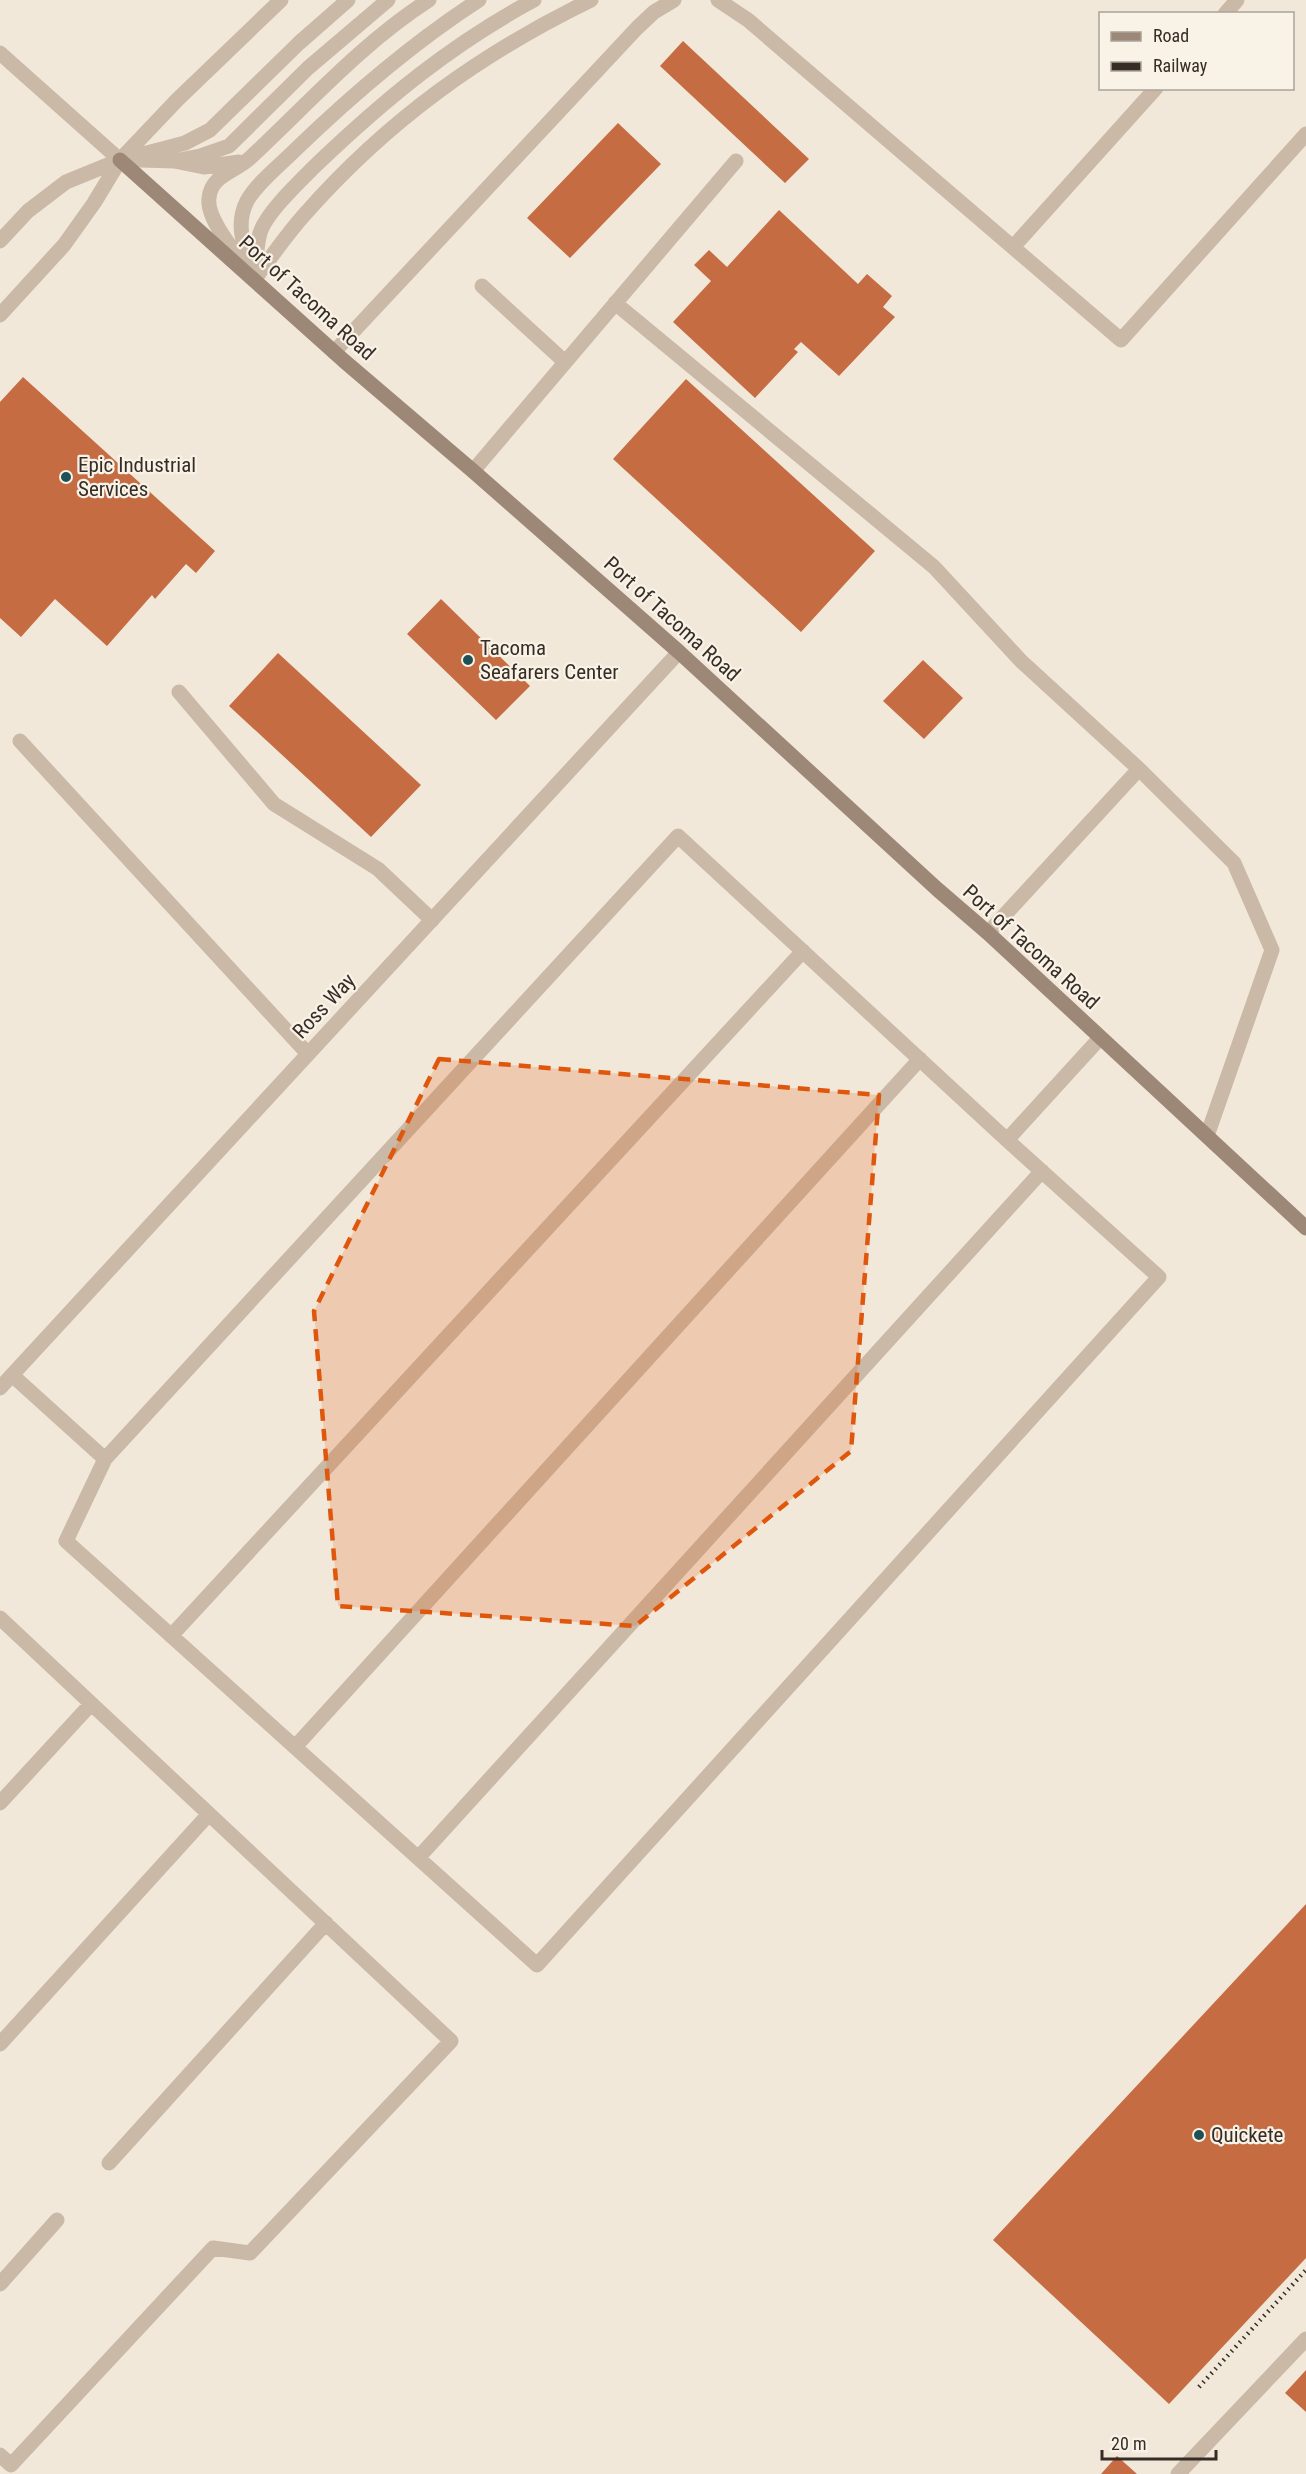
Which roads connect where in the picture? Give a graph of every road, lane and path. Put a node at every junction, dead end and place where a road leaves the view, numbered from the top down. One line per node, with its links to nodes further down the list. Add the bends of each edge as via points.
1 (281, 0): 15 (street)
2 (348, 0): 15 (street, via 210,130 185,143)
3 (388, 0): 16 (street, via 308,68 229,146)
4 (429, 0): 17 (street, via 360,55)
5 (479, 0): 21 (street, via 370,80 247,201 239,229)
6 (534, 0): 21 (street, via 428,66 362,121 284,196 260,232)
7 (591, 0): 21 (street, via 507,45 413,109 328,189)
8 (674, 0): 25 (street, via 637,28)
9 (718, 0): 20 (street, via 748,20)
10 (1237, 0): 11 (street)
11 (1227, 12)
12 (0, 53): 15 (street, Port of Tacoma Road)
13 (1154, 90): 20 (street)
14 (1306, 134): 20 (street, via 1121,340)
15 (120, 160): 16 (street); 19 (street, via 66,182 28,211); 21 (main road, Port of Tacoma Road); 24 (street, via 64,245)
16 (174, 161): 17 (street, via 204,167)
17 (247, 161): 21 (street, via 212,185 208,201 220,233)
18 (736, 161): 23 (street)
19 (0, 241)
20 (1014, 246)
21 (255, 279): 25 (main road, Port of Tacoma Road)
22 (482, 286): 26 (street)
23 (615, 303): 26 (street); 31 (street, via 934,567 1021,661)
24 (0, 315)
25 (334, 352): 27 (main road, Port of Tacoma Road)
26 (565, 363): 27 (street)
27 (473, 471): 28 (main road, Port of Tacoma Road)
28 (679, 652): 32 (street, Ross Way); 33 (main road, Port of Tacoma Road)
29 (179, 692): 32 (street, via 274,804 378,869)
30 (20, 741): 36 (street)
31 (1139, 769): 33 (street); 38 (street, via 1234,863 1272,950)
32 (432, 920): 36 (street, Ross Way)
33 (988, 933): 35 (main road, Port of Tacoma Road)
34 (803, 951): 37 (street); 44 (street, via 678,836); 46 (street)
35 (1100, 1038): 38 (main road, Port of Tacoma Road); 39 (street)
36 (308, 1054): 42 (street, Ross Way)
37 (920, 1059): 39 (street); 48 (street)
38 (1207, 1136): 41 (main road, Port of Tacoma Road)
39 (1007, 1140): 40 (street)
40 (1042, 1170): 51 (street); 51 (street, via 1159,1276 537,1965)
41 (1306, 1228)
42 (12, 1375): 43 (street, Ross Way); 44 (street)
43 (0, 1388)
44 (105, 1459): 46 (street, via 66,1541)
45 (0, 1618): 47 (street)
46 (171, 1636): 48 (street)
47 (91, 1704): 49 (street); 50 (street)
48 (295, 1748): 51 (street)
49 (0, 1803)
50 (209, 1814): 52 (street); 53 (street)
51 (418, 1858)
52 (326, 1923): 54 (street); 58 (street, via 451,2041 250,2253 213,2248 11,2465)
53 (0, 2044)
54 (109, 2163)
55 (57, 2220): 56 (street)
56 (0, 2284)
57 (1306, 2339): 59 (street)
58 (0, 2455)
59 (1178, 2474)

